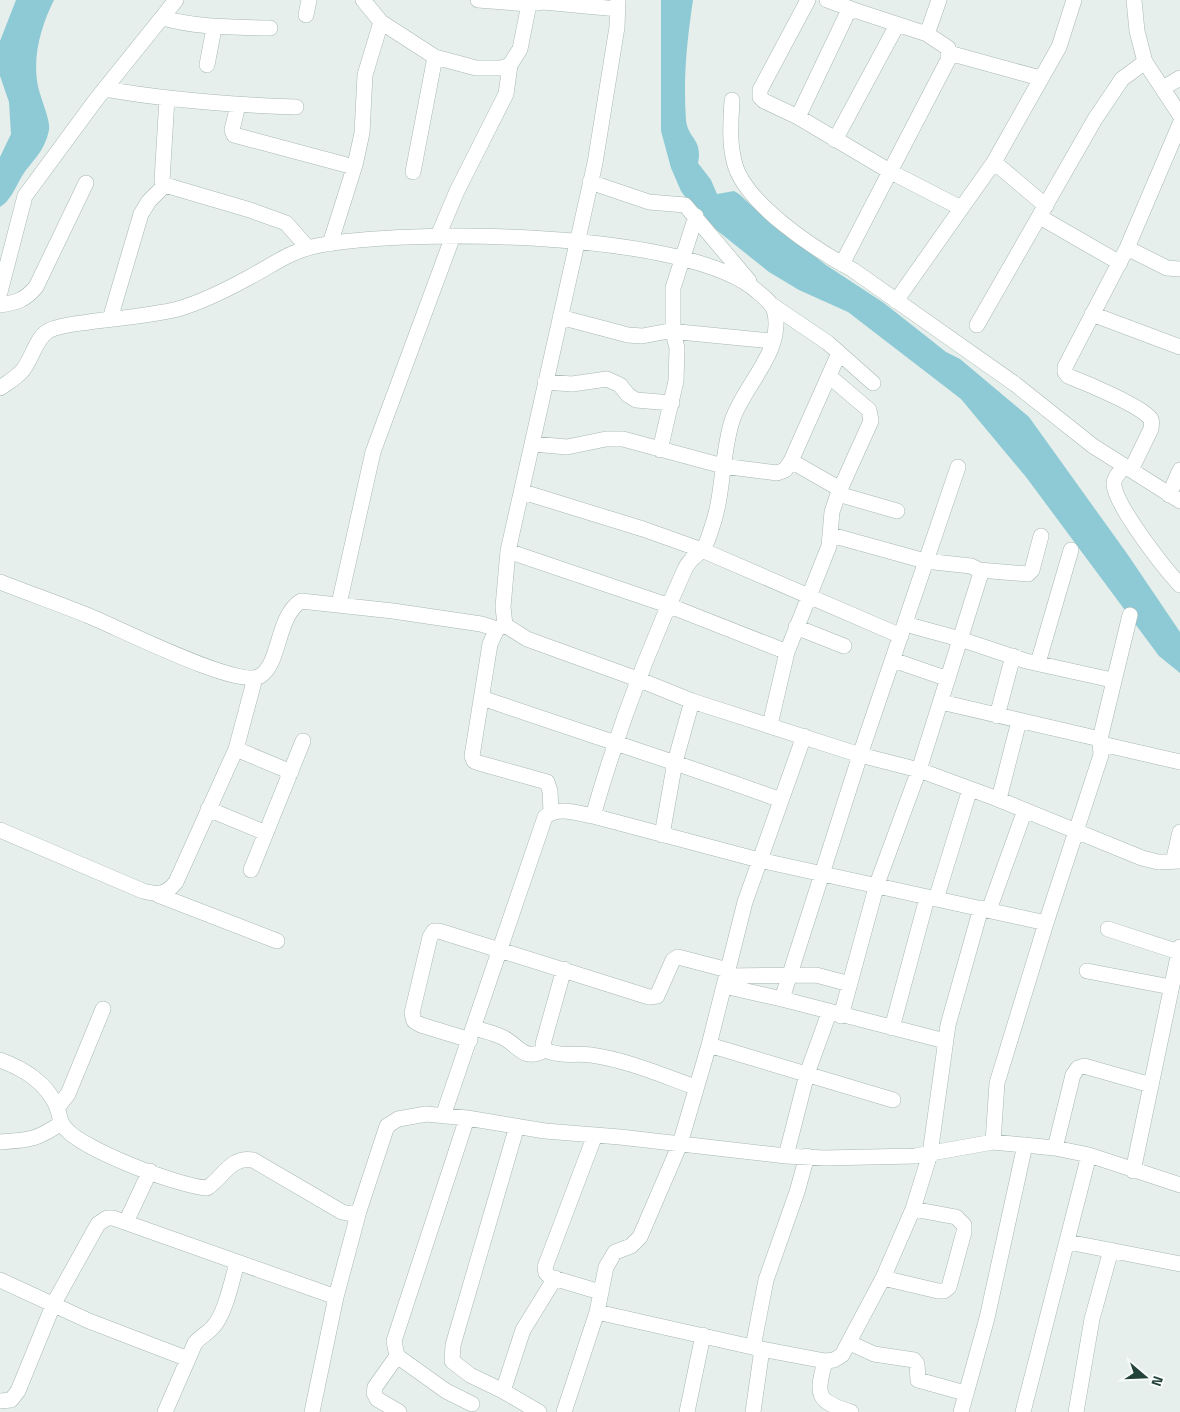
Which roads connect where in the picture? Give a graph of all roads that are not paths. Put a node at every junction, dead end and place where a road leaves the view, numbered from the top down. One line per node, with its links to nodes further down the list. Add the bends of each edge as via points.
1 (176, 0): 12 (street)
2 (363, 0): 13 (street)
3 (478, 0): 9 (street)
4 (808, 0): 32 (street, via 760,90 764,102)
5 (827, 0): 11 (street)
6 (939, 0): 17 (street)
7 (1074, 0): 23 (street, via 1059,47)
8 (1134, 0): 20 (street)
9 (529, 2): 10 (street); 22 (street, via 520,49)
10 (618, 4): 39 (street, via 617,27)
11 (854, 10): 14 (street); 32 (street, via 847,14)
12 (163, 18): 15 (street); 26 (street)
13 (381, 22): 19 (street); 36 (street, via 365,75 362,133)
14 (897, 25): 17 (street); 34 (street)
15 (214, 28): 16 (street); 21 (street)
16 (270, 28)
17 (926, 34): 18 (street, via 944,44)
18 (949, 53): 23 (street); 38 (street)
19 (435, 57): 22 (street, via 476,68); 37 (street)
20 (1145, 62): 25 (street); 43 (street, via 1122,80 1095,119)
21 (207, 65)
22 (510, 65): 45 (street, via 506,94 457,191)
23 (1040, 78): 35 (street)
24 (1180, 78): 25 (street)
25 (1163, 88): 31 (street)
26 (105, 89): 27 (street); 55 (street, via 25,196)
27 (166, 98): 29 (street); 41 (street, via 162,181)
28 (732, 100): 52 (street, via 734,162 742,182 756,200 777,218)
29 (238, 105): 30 (street); 36 (street, via 232,130 234,135)
30 (296, 107)
31 (1180, 115)
32 (798, 117): 34 (street)
33 (1180, 124): 49 (street)
34 (835, 140): 38 (street)
35 (994, 162): 42 (street); 43 (street)
36 (354, 167): 47 (street)
37 (413, 172)
38 (891, 172): 42 (street); 52 (street)
39 (590, 182): 44 (street, via 649,202 685,205); 46 (street)
40 (86, 183): 57 (street, via 36,287 27,297)
41 (165, 186): 48 (street, via 286,223); 61 (street, via 148,201 141,214)
42 (961, 208): 56 (street)
43 (1043, 211): 51 (street); 62 (street)
44 (696, 216): 50 (street); 54 (street)
45 (445, 236): 46 (street); 47 (street); 93 (street, via 372,452)
46 (578, 241): 50 (street); 60 (street)
47 (330, 244): 48 (street)
48 (308, 248): 61 (street, via 180,308)
49 (1127, 248): 51 (street); 53 (street, via 1167,268)
50 (681, 257): 54 (street, via 728,272); 63 (street, via 673,288)
51 (1120, 262): 59 (street)
52 (842, 264): 56 (street)
53 (1180, 268)
54 (754, 288): 58 (street)
55 (0, 292)
56 (896, 300): 77 (street, via 1015,384 1093,446)
57 (0, 305)
58 (772, 305): 64 (street, via 776,319); 66 (street)
59 (1092, 314): 65 (street); 77 (street, via 1065,372 1149,417 1150,429)
60 (560, 316): 63 (street, via 642,336); 68 (street)
61 (110, 319): 70 (street, via 48,331 41,337 20,374)
62 (977, 325)
63 (674, 332): 64 (street); 71 (street, via 677,364)
64 (772, 341): 75 (street, via 765,362 732,419)
65 (1180, 347)
66 (839, 353): 67 (street); 69 (street)
67 (829, 376): 74 (street); 79 (street, via 872,415)
68 (545, 382): 71 (street, via 572,384 606,379 620,385 636,400); 72 (street)
69 (873, 383)
70 (0, 388)
71 (672, 403): 73 (street)
72 (533, 444): 73 (street, via 566,447 624,439); 80 (street)
73 (660, 450): 75 (street)
74 (791, 461): 75 (street, via 785,470 777,472); 79 (street)
75 (723, 466): 85 (street, via 715,518)
76 (958, 467): 88 (street)
77 (1128, 468): 81 (street); 91 (street, via 1115,478 1115,489 1136,530)
78 (1180, 470): 81 (street)
79 (839, 491): 82 (street); 83 (street, via 832,512)
80 (522, 492): 85 (street); 87 (street)
81 (1174, 498)
82 (897, 511)
83 (831, 535): 88 (street); 92 (street)
84 (1042, 536): 89 (street, via 1028,574)
85 (702, 550): 92 (street); 94 (street, via 686,565)
86 (1070, 550): 104 (street)
87 (508, 551): 94 (street); 96 (street)
88 (925, 561): 89 (street, via 971,566); 98 (street)
89 (979, 570): 99 (street, via 980,576)
90 (0, 582): 105 (street, via 89,616 192,662 245,679)
91 (1180, 585)
92 (810, 595): 97 (street); 98 (street)
93 (340, 604): 96 (street); 105 (street, via 301,601 293,606 269,666)
94 (670, 606): 101 (street); 107 (street)
95 (1130, 615): 108 (street)
96 (501, 627): 107 (street); 109 (street, via 490,644)
97 (796, 627): 100 (street); 101 (street)
98 (903, 630): 99 (street); 103 (street)
99 (960, 639): 102 (street); 106 (street)
100 (844, 646)
101 (787, 652): 114 (street)
102 (1013, 656): 104 (street); 112 (street)
103 (893, 660): 106 (street); 120 (street)
104 (1038, 664): 108 (street)
105 (255, 678): 119 (street)
106 (948, 679): 111 (street)
107 (640, 680): 110 (street); 118 (street)
108 (1112, 680): 117 (street)
109 (482, 698): 118 (street); 130 (street, via 472,756 474,761 547,782)
110 (692, 701): 114 (street); 122 (street)
111 (941, 702): 112 (street); 123 (street)
112 (997, 716): 113 (street)
113 (1019, 721): 117 (street); 126 (street)
114 (770, 725): 115 (street)
115 (804, 736): 120 (street); 127 (street)
116 (304, 742): 124 (street)
117 (1100, 742): 121 (street); 133 (street, via 1101,755)
118 (614, 744): 122 (street); 131 (street)
119 (236, 749): 124 (street); 128 (street)
120 (860, 755): 123 (street); 140 (street)
121 (1167, 759)
122 (675, 762): 127 (street); 136 (street)
123 (919, 770): 125 (street); 141 (street)
124 (291, 772): 135 (street)
125 (970, 789): 126 (street); 143 (street)
126 (999, 799): 129 (street)
127 (781, 800): 137 (street)
128 (208, 810): 135 (street); 142 (street, via 176,882 170,891)
129 (1025, 810): 133 (street); 144 (street)
130 (551, 812): 131 (street, via 561,810); 149 (street, via 544,817)
131 (593, 816): 136 (street)
132 (0, 830): 142 (street)
133 (1077, 831): 138 (street, via 1158,862); 145 (street)
134 (1180, 832): 138 (street, via 1174,853 1174,858)
135 (266, 833): 139 (street)
136 (662, 834): 137 (street)
137 (759, 860): 140 (street); 153 (street)
138 (1179, 861)
139 (252, 870)
140 (823, 874): 141 (street); 152 (street)
141 (877, 884): 143 (street); 154 (street)
142 (158, 895): 147 (street)
143 (931, 898): 144 (street); 159 (street)
144 (985, 909): 145 (street); 161 (street)
145 (1046, 923): 176 (street, via 997,1083)
146 (1108, 929): 148 (street)
147 (277, 941)
148 (1179, 949): 155 (street)
149 (501, 950): 150 (street); 160 (street); 160 (street, via 439,931 434,931 430,937 412,1012 414,1021 421,1026)
150 (564, 968): 153 (street, via 654,997 672,960 678,957); 163 (street, via 542,1044)
151 (1087, 971): 155 (street)
152 (790, 974): 153 (street); 154 (street, via 826,977); 156 (street)
153 (726, 977): 156 (street); 162 (street)
154 (850, 984): 158 (street)
155 (1171, 987): 166 (street)
156 (782, 999): 158 (street)
157 (103, 1009): 169 (street, via 68,1094)
158 (835, 1014): 159 (street); 165 (street)
159 (892, 1028): 161 (street)
160 (472, 1034): 163 (street, via 503,1037 531,1055); 170 (street)
161 (945, 1041): 180 (street)
162 (709, 1045): 165 (street); 167 (street)
163 (545, 1050): 167 (street, via 616,1060)
164 (0, 1060): 169 (street, via 31,1074 48,1091)
165 (807, 1074): 168 (street); 182 (street)
166 (1151, 1085): 179 (street, via 1084,1066 1078,1068 1073,1075); 185 (street)
167 (695, 1087): 177 (street)
168 (893, 1100)
169 (57, 1108): 172 (street)
170 (444, 1116): 171 (street); 188 (street, via 426,1114 398,1118 387,1126)
171 (467, 1118): 173 (street); 204 (street, via 403,1307 394,1341)
172 (61, 1123): 175 (street, via 42,1137); 184 (street, via 92,1146)
173 (517, 1126): 174 (street); 207 (street, via 453,1345 452,1360)
174 (595, 1135): 177 (street); 194 (street, via 545,1267 546,1273)
175 (0, 1142)
176 (993, 1142): 178 (street); 180 (street)
177 (680, 1144): 182 (street); 197 (street, via 640,1237 632,1246 620,1249 611,1257)
178 (1025, 1145): 179 (street); 209 (street)
179 (1055, 1148): 181 (street)
180 (930, 1154): 183 (street); 187 (street)
181 (1089, 1155): 185 (street); 190 (street)
182 (786, 1156): 183 (street)
183 (807, 1156): 203 (street, via 798,1192 766,1280)
184 (150, 1171): 188 (street, via 207,1188 237,1162 253,1160 342,1212 352,1214); 189 (street)
185 (1133, 1171): 186 (street)
186 (1180, 1184)
187 (913, 1209): 195 (street); 195 (street, via 956,1217 964,1225 949,1287 938,1291)
188 (359, 1211): 198 (street)
189 (126, 1222): 192 (street); 199 (street, via 107,1218 98,1224)
190 (1068, 1242): 191 (street); 221 (street)
191 (1111, 1250): 193 (street); 222 (street, via 1092,1319)
192 (237, 1263): 198 (street); 205 (street, via 219,1317 195,1343)
193 (1180, 1264)
194 (554, 1278): 197 (street); 208 (street, via 523,1330)
195 (883, 1278): 202 (street)
196 (0, 1280): 199 (street)
197 (600, 1292): 200 (street)
198 (336, 1297): 213 (street)
199 (54, 1303): 205 (street, via 89,1321); 210 (street, via 18,1391 11,1400)
200 (597, 1312): 201 (street); 216 (street)
201 (703, 1336): 203 (street); 217 (street)
202 (850, 1343): 206 (street, via 842,1355); 209 (street, via 874,1354 914,1360 918,1380)
203 (758, 1348): 206 (street); 218 (street)
204 (397, 1356): 211 (street); 214 (street, via 374,1393 377,1399)
205 (188, 1359): 212 (street)
206 (826, 1361): 219 (street, via 820,1389 822,1398 827,1404)
207 (482, 1380): 208 (street); 211 (street)
208 (503, 1391): 215 (street)
209 (966, 1393): 220 (street)
210 (0, 1401)
211 (470, 1408)
212 (165, 1412)
213 (312, 1412)
214 (399, 1412)
215 (539, 1412)
216 (564, 1412)
217 (687, 1412)
218 (753, 1412)
219 (851, 1412)
220 (962, 1412)
221 (1023, 1412)
222 (1076, 1412)

